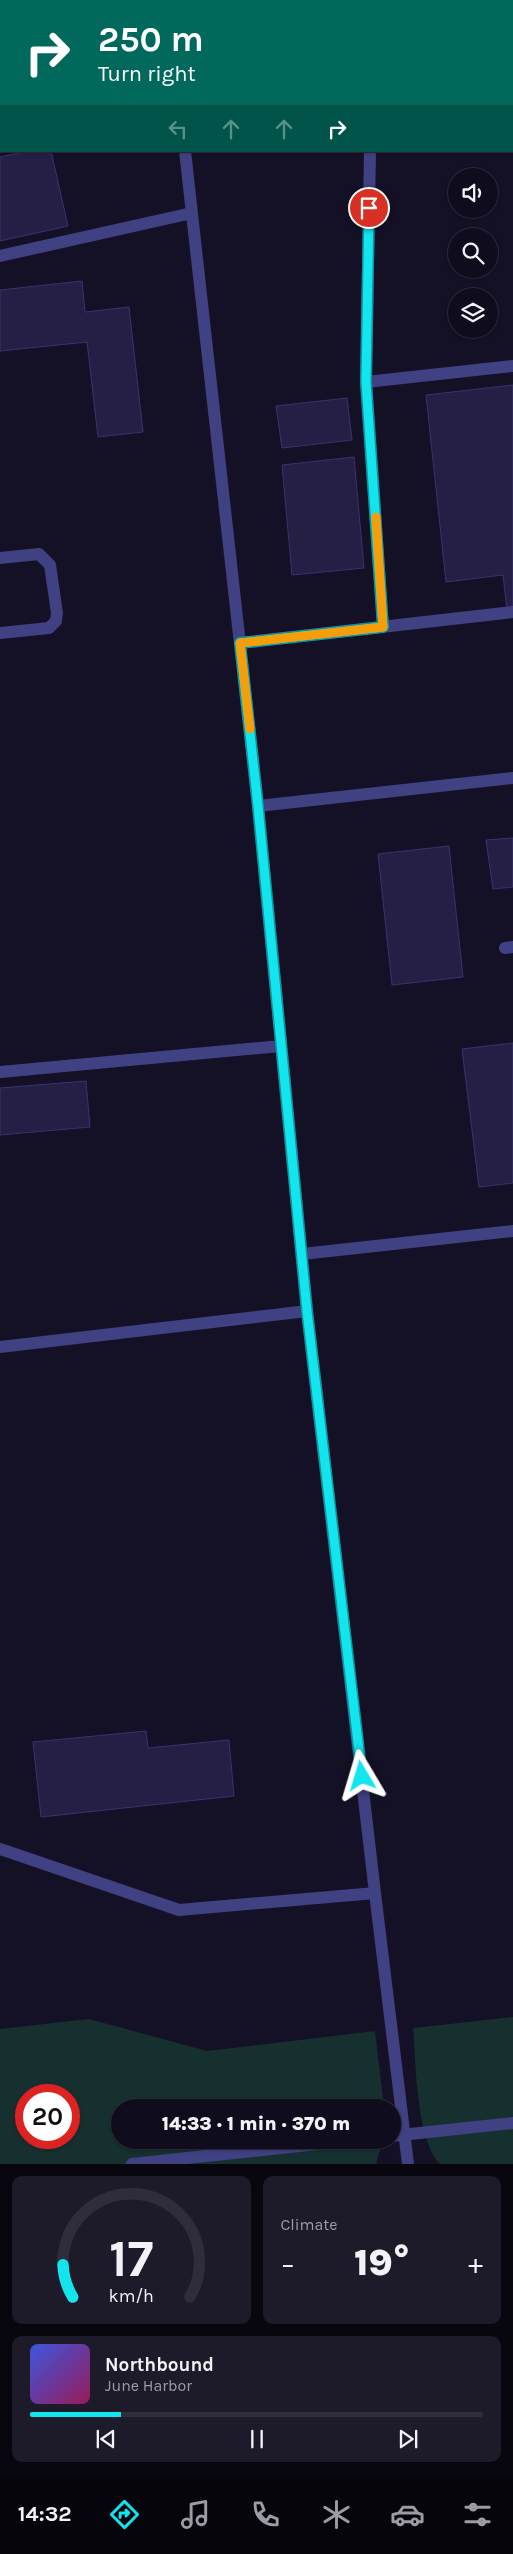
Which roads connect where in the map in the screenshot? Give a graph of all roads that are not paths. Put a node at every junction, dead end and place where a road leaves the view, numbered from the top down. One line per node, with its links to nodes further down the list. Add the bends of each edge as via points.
1 (185, 152): 3 (lane)
2 (370, 152): 6 (lane)
3 (192, 213): 4 (lane); 11 (lane)
4 (0, 256)
5 (513, 366): 6 (lane)
6 (366, 382): 9 (lane)
7 (0, 558): 10 (lane, via 39,554 45,559 50,565 57,612 56,621 49,628)
8 (513, 612): 9 (lane)
9 (383, 627): 11 (lane)
10 (0, 633)
11 (240, 643): 13 (lane)
12 (513, 778): 13 (lane)
13 (258, 806): 14 (lane)
14 (281, 1046): 15 (lane); 17 (lane)
15 (0, 1072)
16 (513, 1231): 17 (lane)
17 (302, 1254): 18 (lane)
18 (307, 1311): 19 (lane); 21 (lane)
19 (0, 1347)
20 (0, 1849): 21 (lane, via 179,1910)
21 (375, 1893): 22 (lane)
22 (395, 2099)
23 (513, 2123): 24 (lane)
24 (401, 2135)
25 (401, 2144): 28 (lane)
26 (271, 2149): 27 (lane)
27 (132, 2164)
28 (408, 2164)

